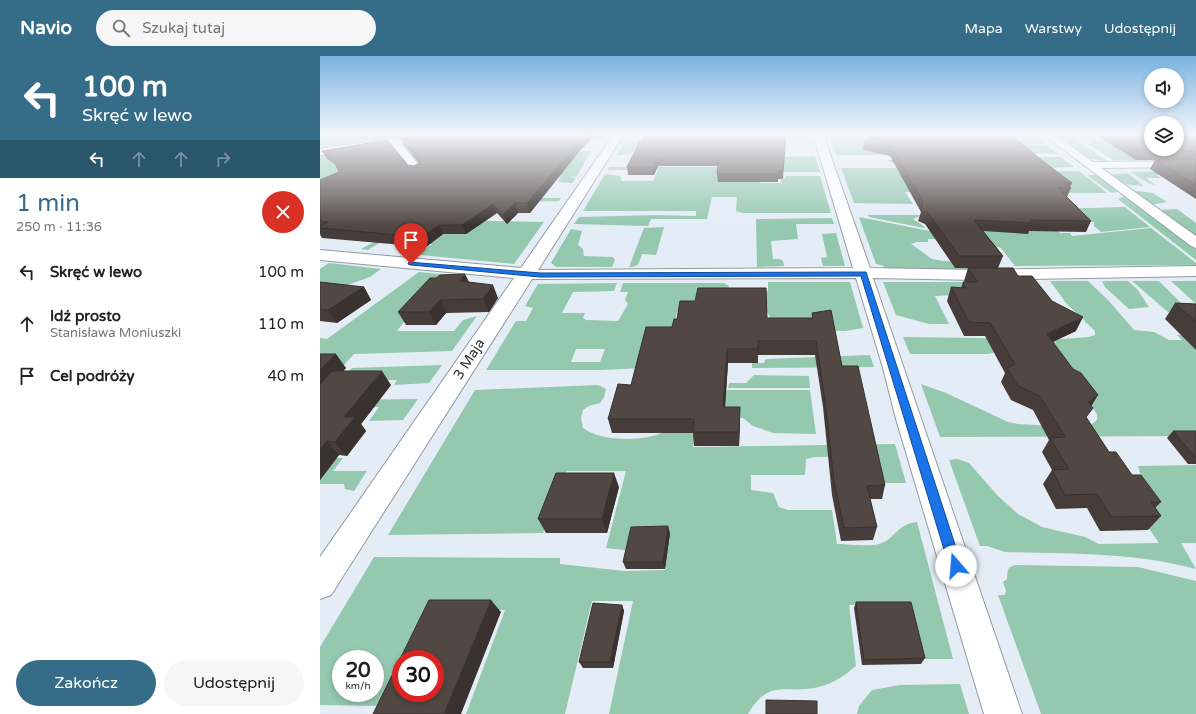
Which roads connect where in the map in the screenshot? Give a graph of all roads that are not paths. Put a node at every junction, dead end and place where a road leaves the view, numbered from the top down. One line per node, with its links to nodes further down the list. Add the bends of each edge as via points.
1 (413, 165): 6 (street)
2 (598, 165): 10 (street, 3 Maja)
3 (828, 165): 11 (street)
4 (1090, 165): 5 (street); 7 (street)
5 (1121, 165)
6 (417, 170)
7 (1196, 243)
8 (320, 255): 10 (street)
9 (1196, 271): 11 (street, via 978,275)
10 (525, 274): 11 (street); 12 (street, 3 Maja)
11 (864, 274): 13 (street)
12 (320, 584)
13 (1003, 714)

